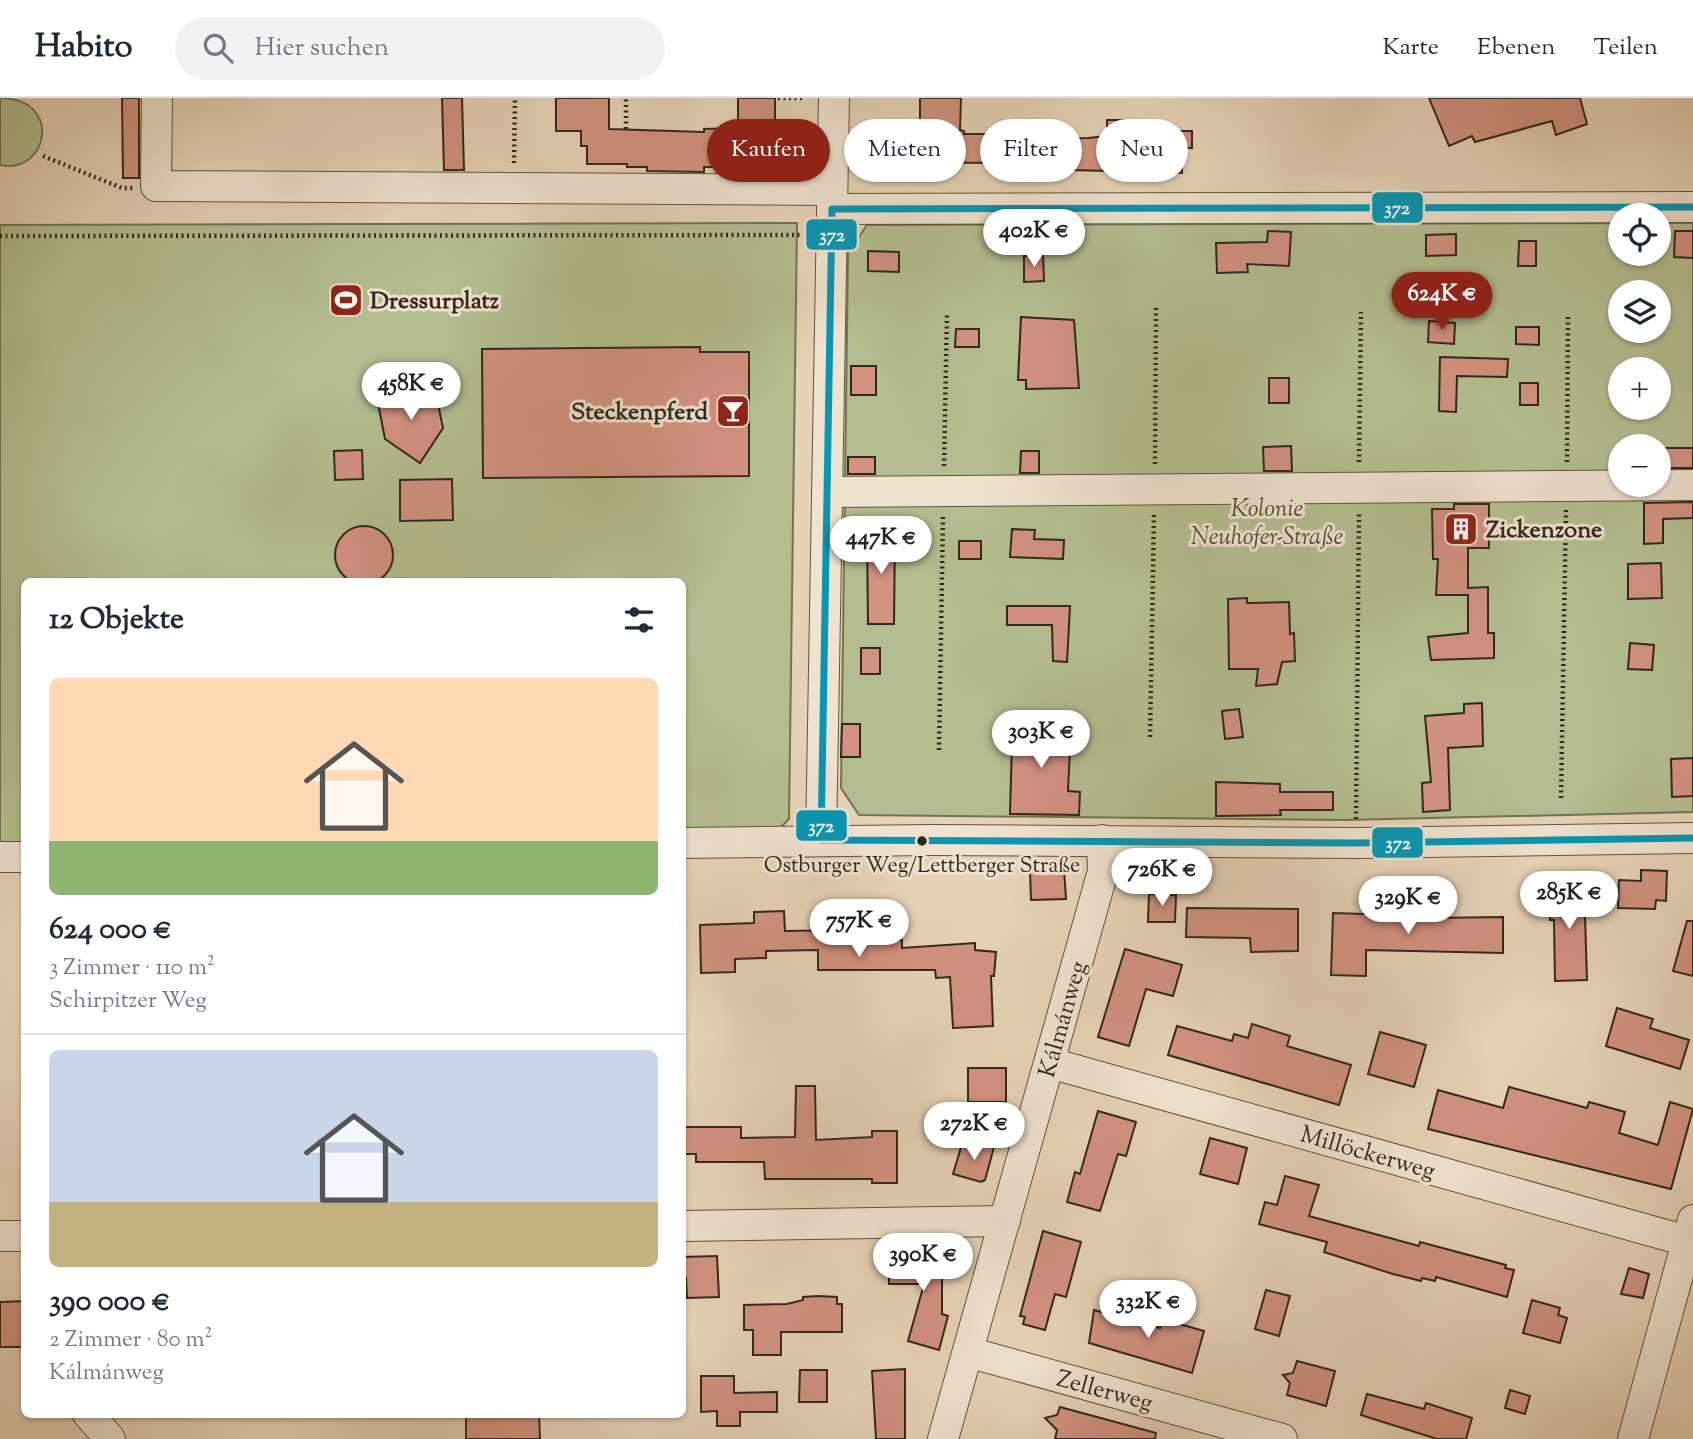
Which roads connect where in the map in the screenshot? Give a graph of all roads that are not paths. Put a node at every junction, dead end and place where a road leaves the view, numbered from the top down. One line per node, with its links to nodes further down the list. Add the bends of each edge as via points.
1 (157, 98): 3 (street, via 156,186 514,189)
2 (834, 98): 3 (street)
3 (832, 200): 4 (street); 6 (street)
4 (1693, 207)
5 (1693, 485): 6 (street)
6 (827, 492): 8 (street)
7 (1693, 838): 9 (street)
8 (821, 840): 9 (street); 10 (street)
9 (1102, 841): 13 (street, Kálmánweg, via 1103,871)
10 (686, 843)
11 (21, 857): 12 (street)
12 (0, 858)
13 (1050, 1063): 14 (street, Kálmánweg); 16 (street, Millöckerweg)
14 (1005, 1221): 15 (street); 19 (street, Kálmánweg)
15 (686, 1226)
16 (1690, 1230): 24 (street)
17 (0, 1236): 18 (street)
18 (21, 1236)
19 (968, 1352): 22 (street, Kálmánweg); 23 (street, Zellerweg)
20 (92, 1418): 21 (street)
21 (110, 1439)
22 (943, 1439)
23 (1282, 1439)
24 (1633, 1439)

